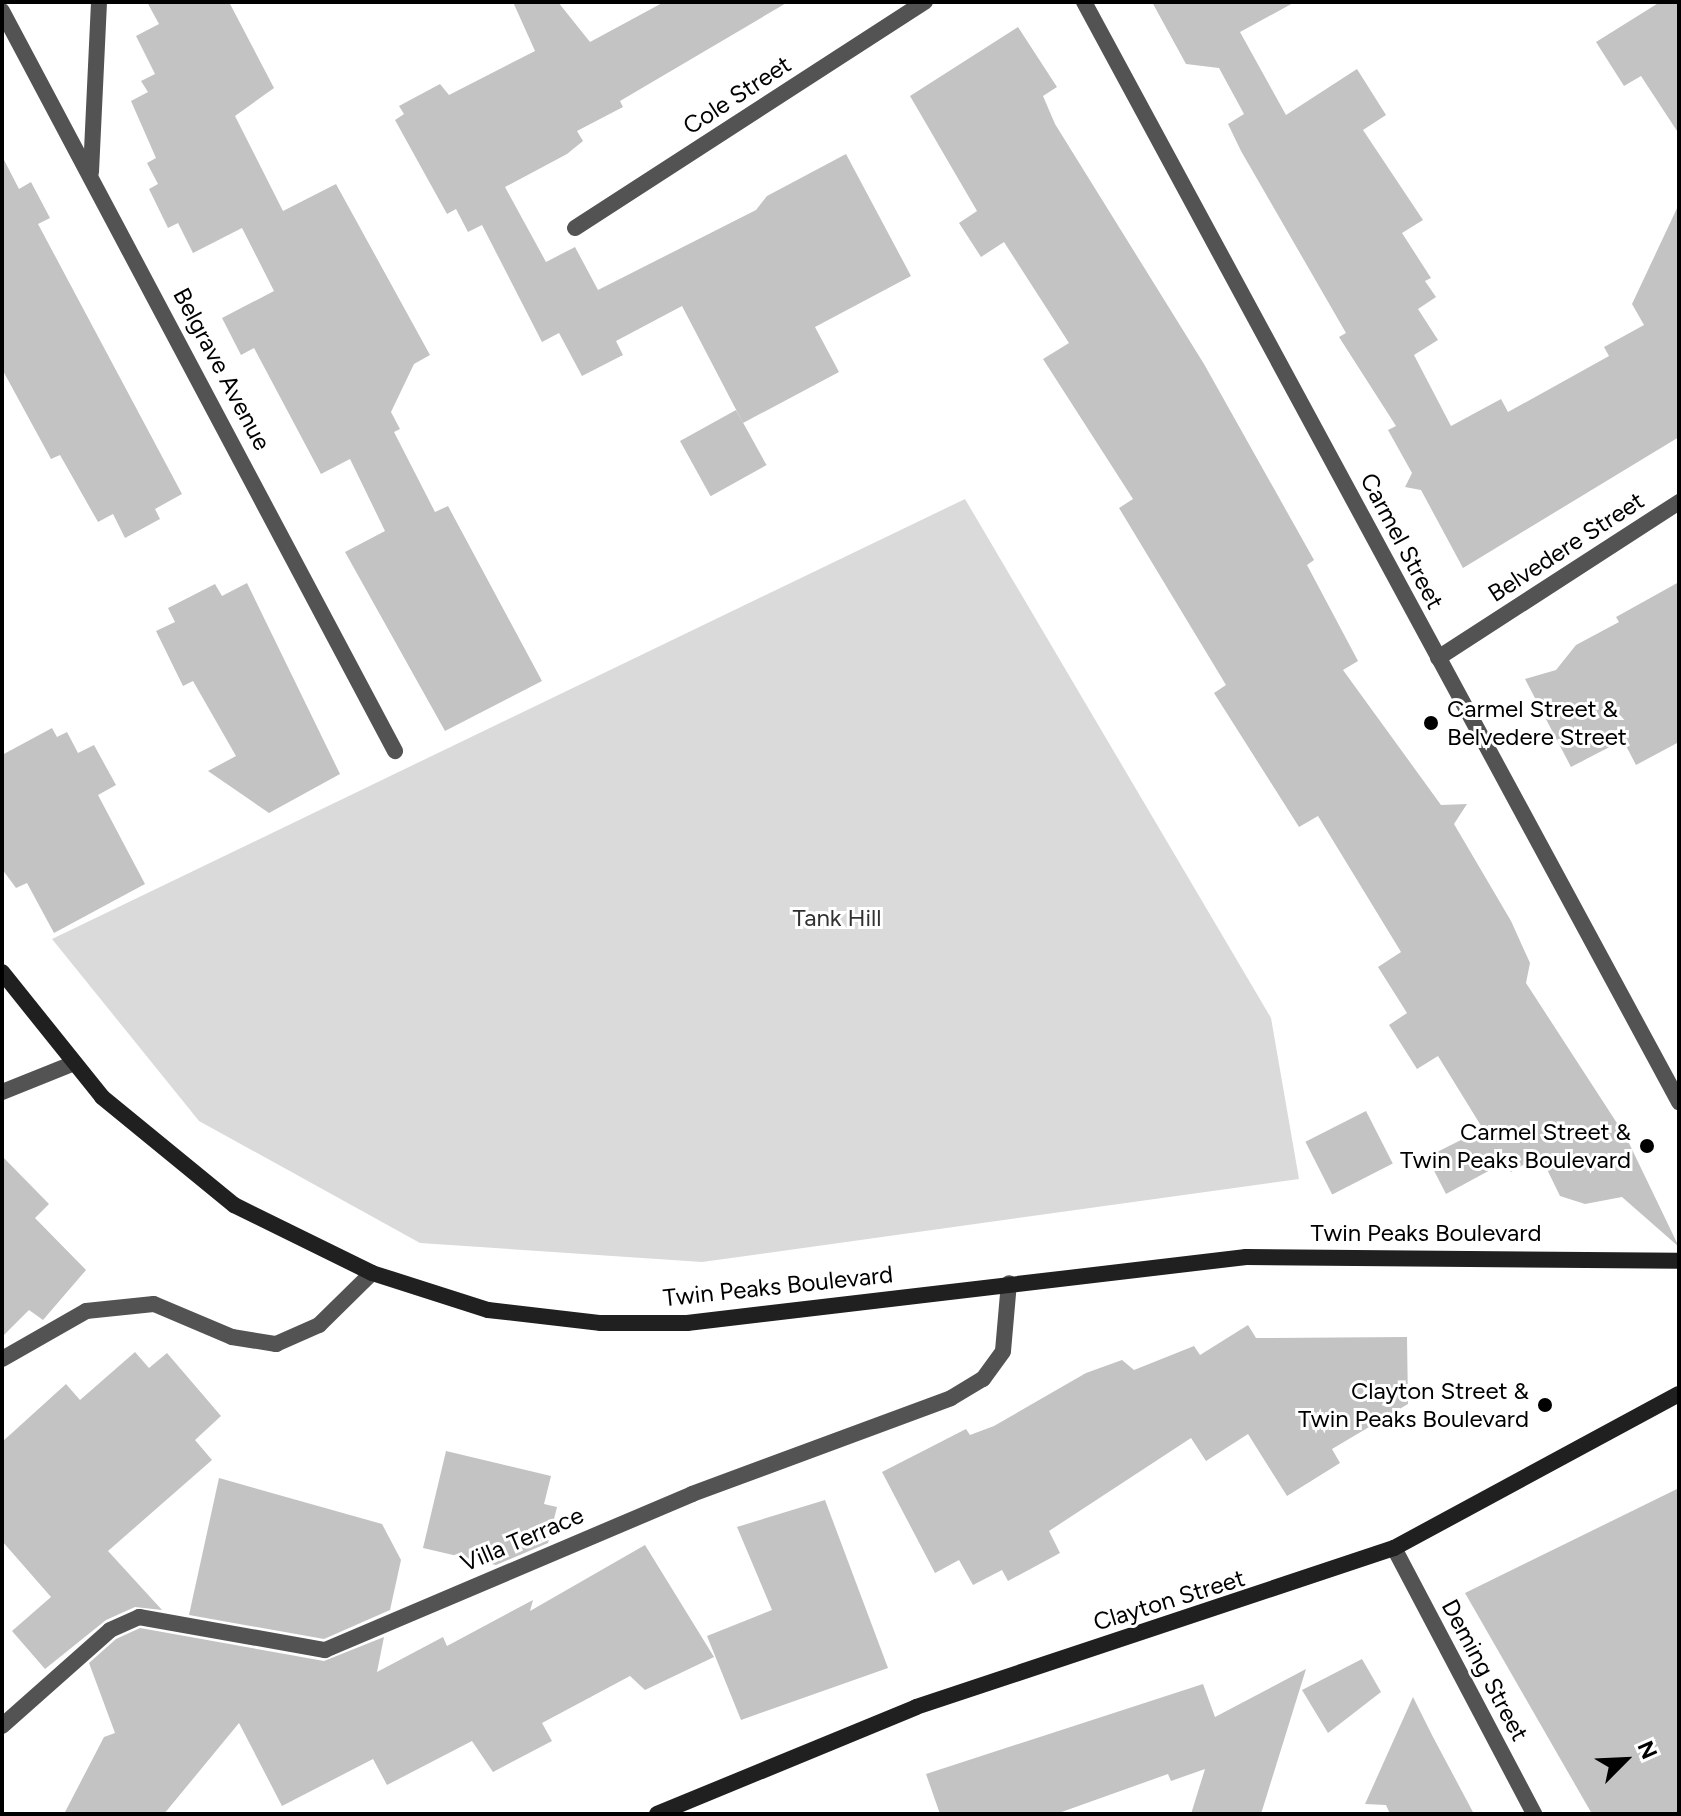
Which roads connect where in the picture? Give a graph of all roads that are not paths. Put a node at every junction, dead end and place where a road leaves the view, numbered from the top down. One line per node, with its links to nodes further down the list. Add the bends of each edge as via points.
1 (99, 2): 5 (street)
2 (925, 2): 6 (street, Cole Street)
3 (1084, 2): 8 (street, Carmel Street)
4 (2, 11): 5 (street, Belgrave Avenue)
5 (91, 175): 9 (street, Belgrave Avenue)
6 (575, 228)
7 (1679, 502): 8 (street, Belvedere Street)
8 (1438, 658): 13 (street, Carmel Street)
9 (395, 751)
10 (2, 972): 11 (main road, Twin Peaks Boulevard)
11 (72, 1064): 12 (street); 15 (main road, Twin Peaks Boulevard, via 130,1125 234,1205)
12 (2, 1092)
13 (1679, 1102)
14 (1679, 1261): 16 (main road, Twin Peaks Boulevard, via 1246,1257)
15 (372, 1273): 16 (main road, Twin Peaks Boulevard, via 488,1310 630,1324 729,1320); 17 (street, via 319,1325 276,1344 232,1337 154,1304 86,1311)
16 (1009, 1283): 20 (street, Villa Terrace, via 1003,1351 983,1379 951,1398 692,1494 325,1650 153,1616 125,1622)
17 (2, 1359)
18 (1679, 1394): 19 (main road, Clayton Street)
19 (1394, 1548): 21 (main road, Clayton Street, via 916,1707); 22 (street, Deming Street)
20 (2, 1726)
21 (657, 1814)
22 (1534, 1814)

